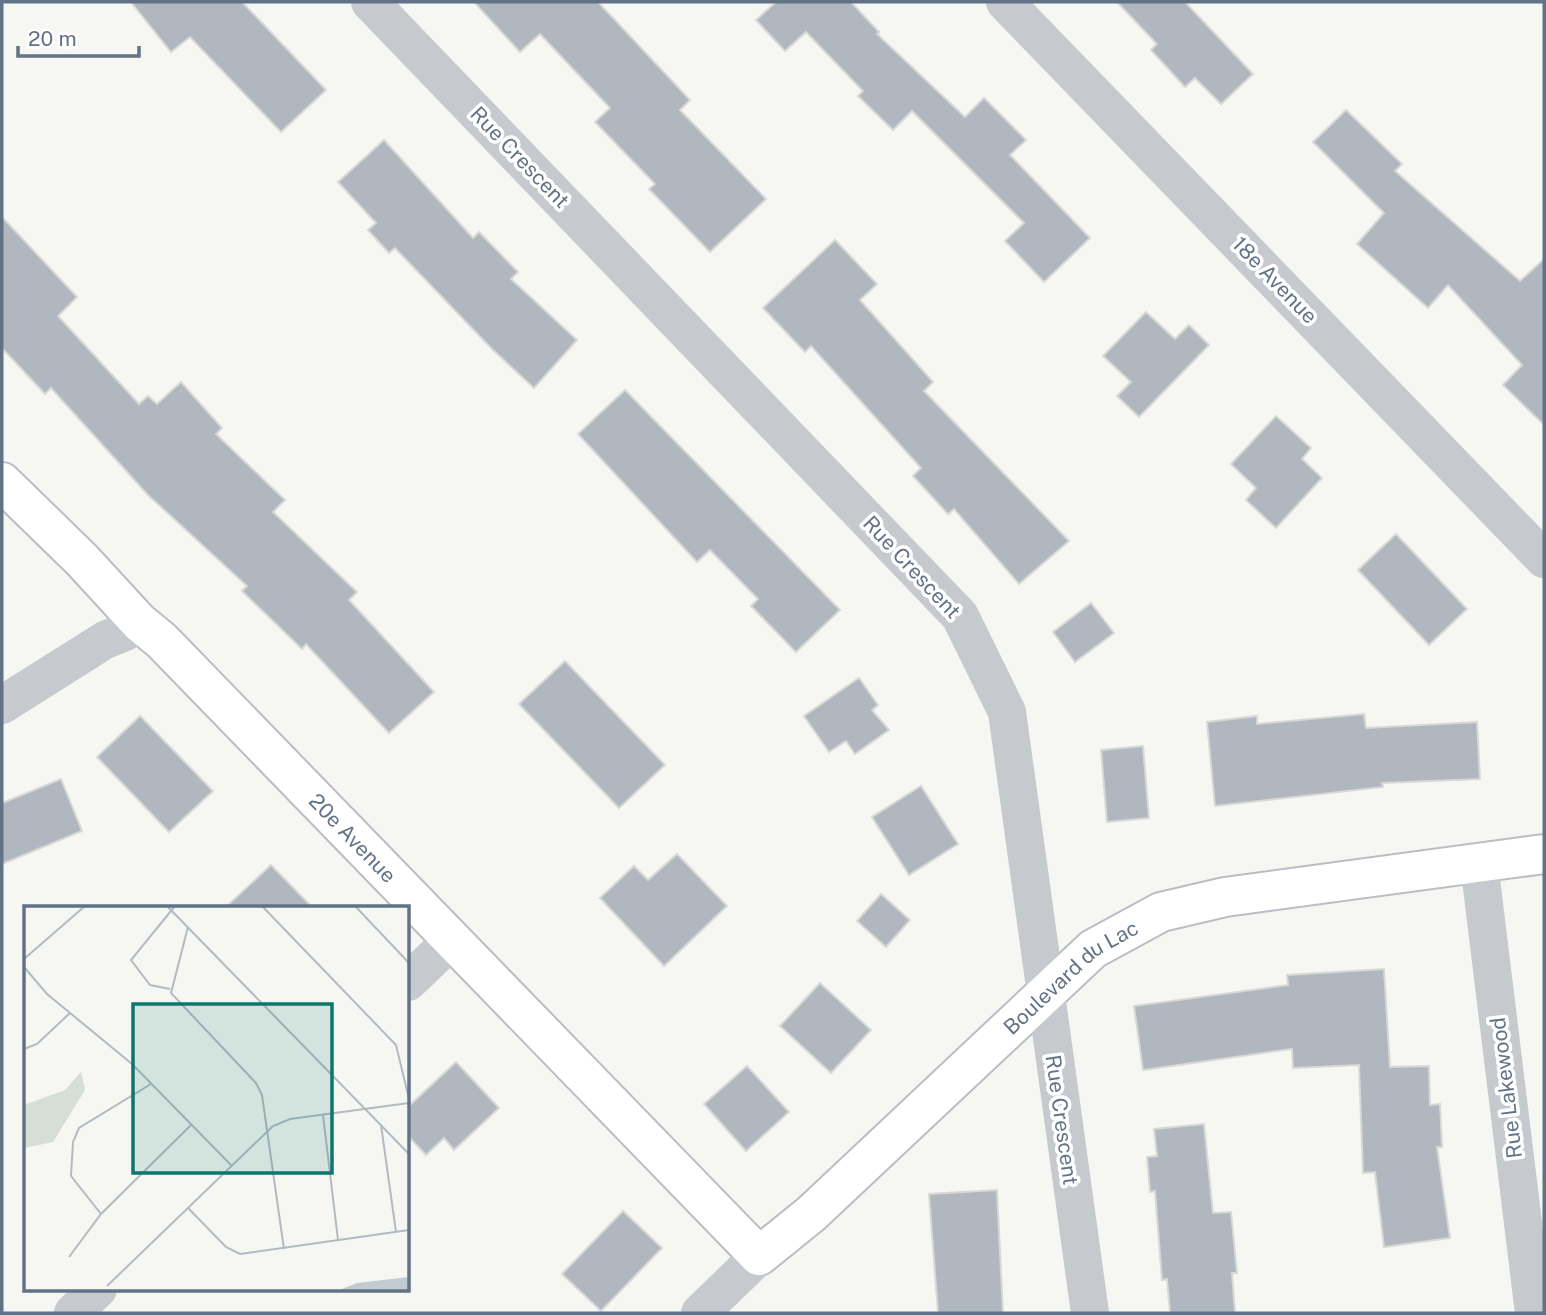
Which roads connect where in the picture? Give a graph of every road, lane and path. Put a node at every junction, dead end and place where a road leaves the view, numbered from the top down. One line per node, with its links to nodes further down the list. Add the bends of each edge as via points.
1 (370, 2): 11 (street, Rue Crescent, via 960,616 1007,712)
2 (1005, 2): 4 (street, 18e Avenue)
3 (2, 482): 5 (street, 20e Avenue)
4 (1544, 559)
5 (139, 622): 6 (street); 9 (street, 20e Avenue)
6 (2, 705)
7 (1544, 854): 8 (street, Boulevard du Lac)
8 (1479, 863): 11 (street, Boulevard du Lac, via 1225,897 1160,912 1093,949); 17 (street, Rue Lakewood)
9 (452, 940): 10 (street); 12 (street, 20e Avenue)
10 (410, 980)
11 (1044, 994): 12 (street, Boulevard du Lac); 16 (street, Rue Crescent)
12 (760, 1256): 15 (street, Boulevard du Lac)
13 (97, 1290): 14 (street)
14 (73, 1313)
15 (700, 1313)
16 (1090, 1313)
17 (1534, 1313)

